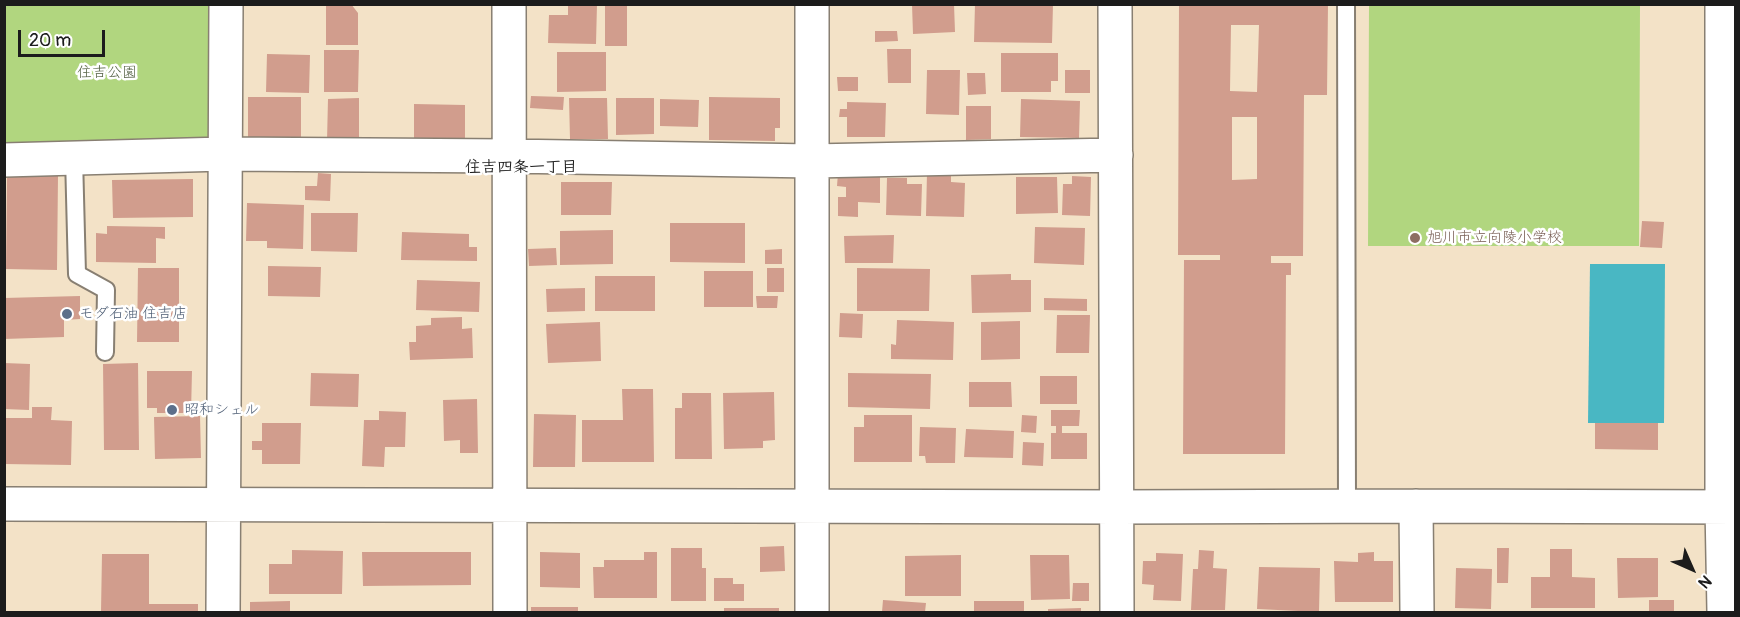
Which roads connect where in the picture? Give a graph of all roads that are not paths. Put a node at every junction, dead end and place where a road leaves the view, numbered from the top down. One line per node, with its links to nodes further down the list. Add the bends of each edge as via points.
1 (226, 4): 7 (street)
2 (508, 4): 9 (street)
3 (812, 4): 12 (street)
4 (1115, 4): 8 (street)
5 (1346, 4): 17 (lane)
6 (1722, 4): 21 (street)
7 (224, 154): 9 (street); 10 (street); 15 (street)
8 (1116, 155): 12 (street); 20 (street)
9 (508, 156): 12 (street); 16 (street)
10 (74, 157): 11 (street); 13 (lane, via 77,274 106,290)
11 (4, 160)
12 (812, 161): 19 (street)
13 (105, 352)
14 (4, 504): 15 (street)
15 (222, 505): 16 (street); 22 (street)
16 (510, 506): 19 (street); 23 (street)
17 (1347, 506): 18 (street); 20 (street)
18 (1416, 506): 21 (street); 26 (street)
19 (812, 507): 20 (street); 24 (street)
20 (1118, 507): 25 (street)
21 (1729, 507): 27 (street)
22 (223, 612)
23 (510, 612)
24 (812, 612)
25 (1117, 612)
26 (1417, 612)
27 (1724, 612)

